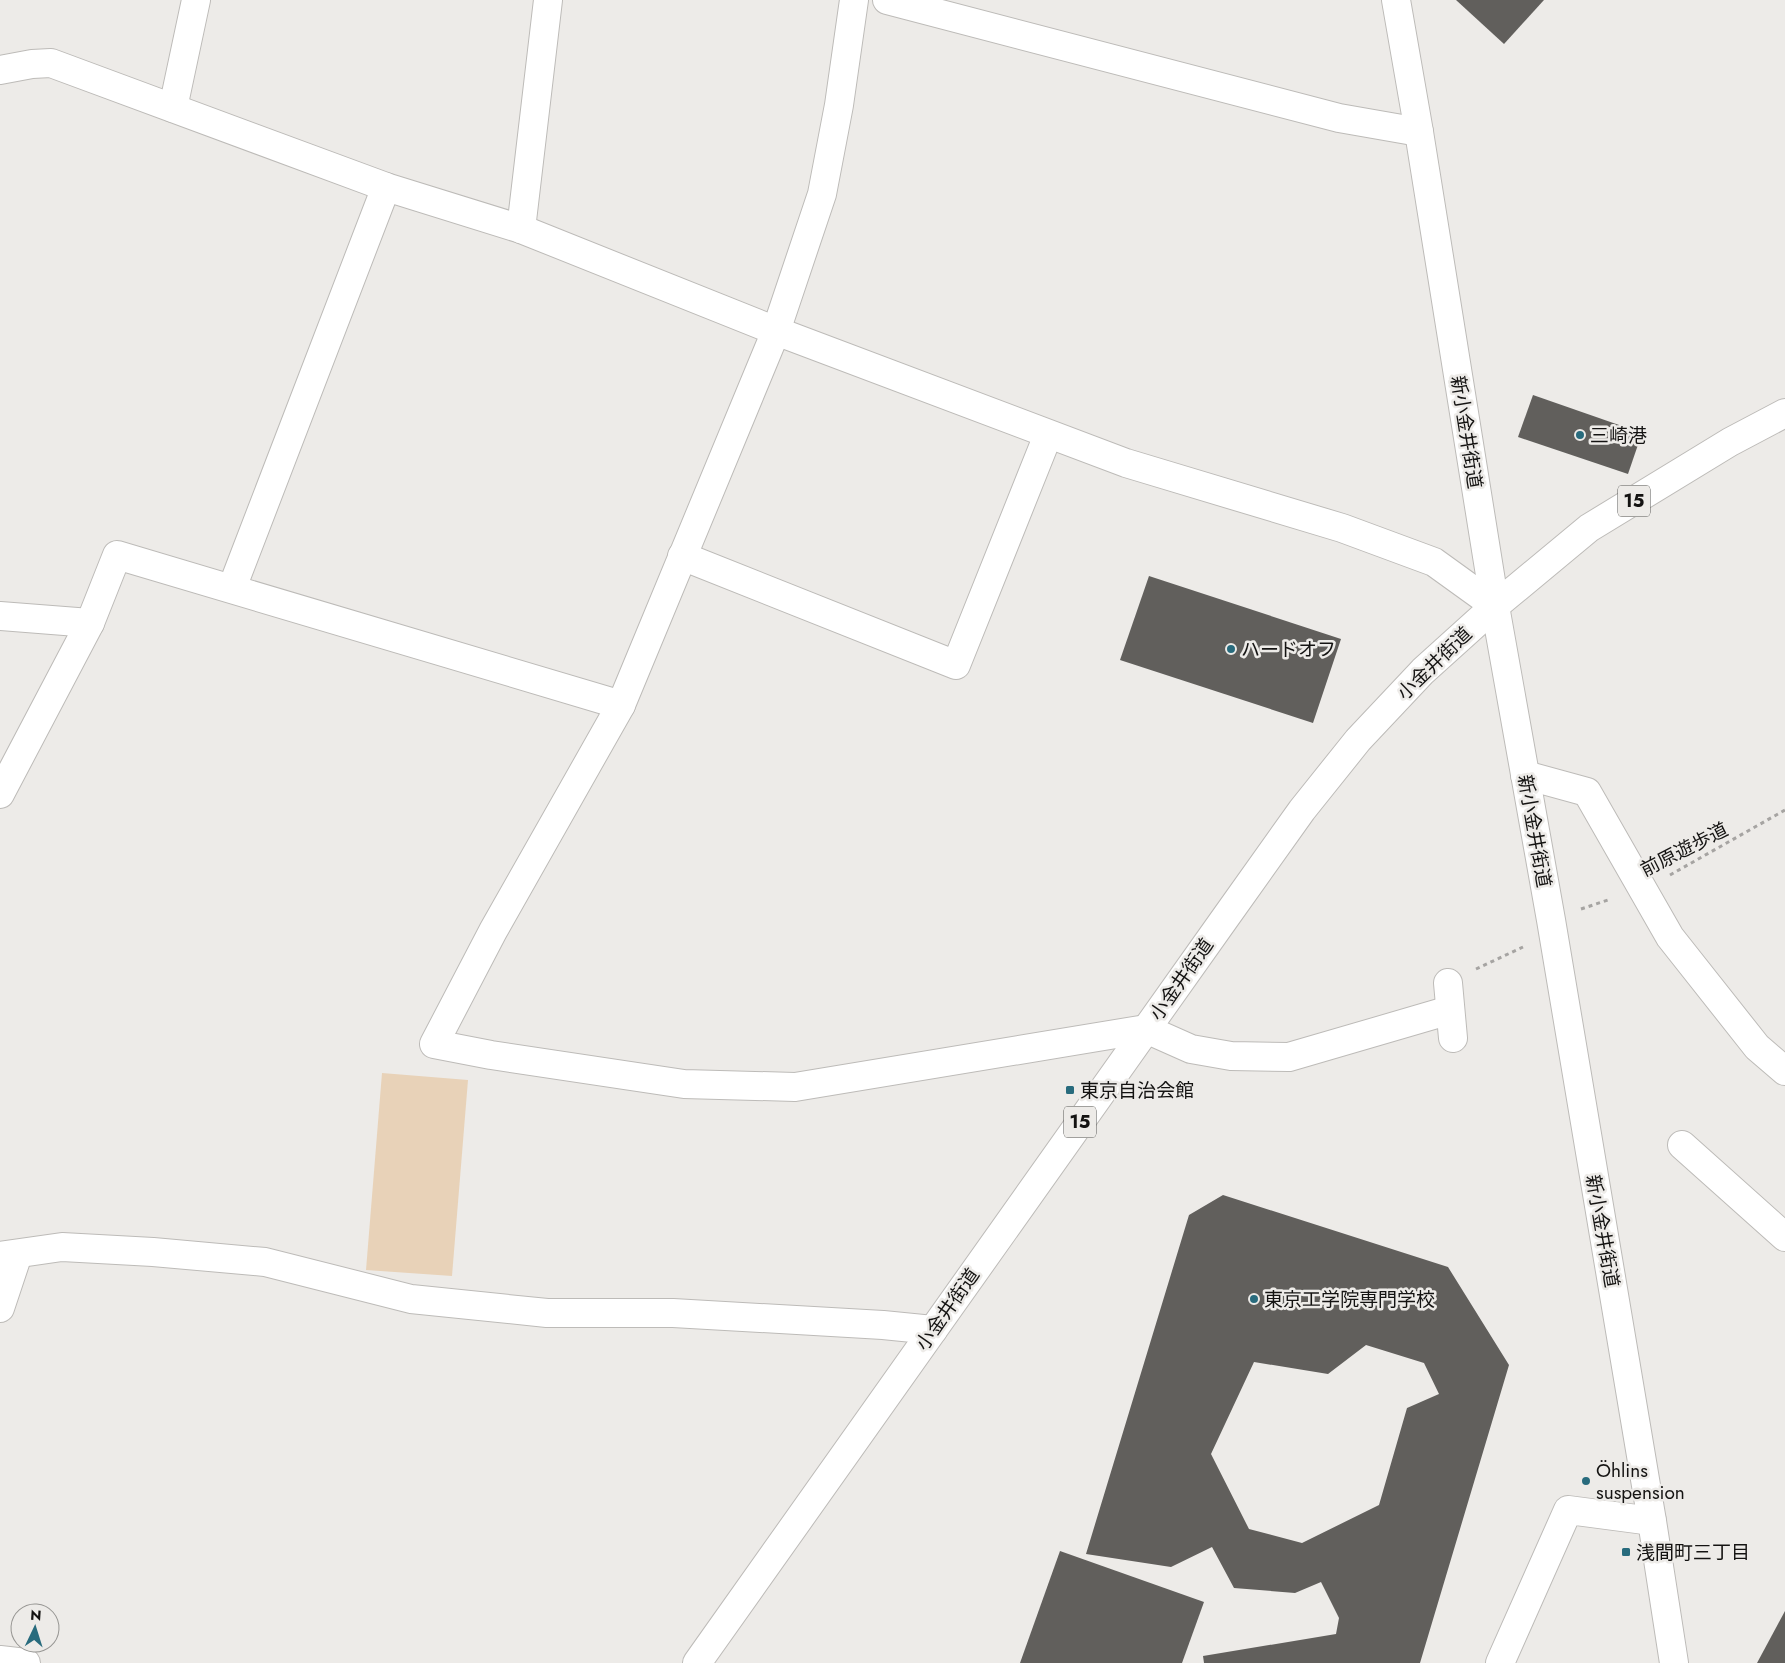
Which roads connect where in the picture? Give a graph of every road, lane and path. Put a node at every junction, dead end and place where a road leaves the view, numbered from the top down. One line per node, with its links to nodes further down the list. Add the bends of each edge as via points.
1 (196, 0): 7 (street)
2 (548, 0): 10 (street)
3 (854, 0): 11 (street, via 822,194)
4 (888, 0): 8 (street, via 1339,118)
5 (1396, 0): 8 (street, 新小金井街道)
6 (0, 70): 7 (street, via 51,63)
7 (173, 108): 9 (street)
8 (1419, 132): 16 (street, 新小金井街道)
9 (386, 187): 10 (street); 15 (street)
10 (521, 229): 11 (street)
11 (776, 331): 13 (street); 14 (street)
12 (1785, 412): 16 (street, 小金井街道 / 15, via 1588,528)
13 (1048, 435): 14 (street, via 956,665); 16 (street, via 1126,463 1342,528 1434,562)
14 (682, 556): 19 (street)
15 (232, 588): 18 (street, via 117,555); 19 (street)
16 (1494, 606): 20 (street, 新小金井街道); 27 (street, 小金井街道 / 15, via 1423,671 1338,764)
17 (0, 616): 18 (street)
18 (90, 623): 21 (street)
19 (621, 705): 27 (street, via 493,931 434,1044 684,1084 795,1087)
20 (1525, 775): 23 (street, via 1587,792); 35 (street, 新小金井街道)
21 (0, 794)
22 (1785, 810): 23 (path, 前原遊歩道, via 1671,875)
23 (1642, 887): 24 (path, 前原遊歩道); 29 (street, via 1670,937 1757,1046)
24 (1592, 906)
25 (1448, 983): 26 (street)
26 (1450, 1010): 27 (street, via 1289,1057 1231,1056 1191,1049); 28 (street)
27 (1146, 1030): 34 (street, 小金井街道 / 15)
28 (1453, 1038)
29 (1785, 1071)
30 (1682, 1145): 31 (street)
31 (1785, 1237)
32 (9, 1255): 33 (street); 34 (street, via 62,1247 154,1252 265,1262 411,1299 547,1313 673,1313)
33 (0, 1308)
34 (932, 1330): 38 (street, 小金井街道 / 15)
35 (1652, 1521): 39 (street, via 1568,1510); 40 (street, 新小金井街道)
36 (0, 1660): 37 (street)
37 (26, 1663)
38 (697, 1663)
39 (1500, 1663)
40 (1674, 1663)

